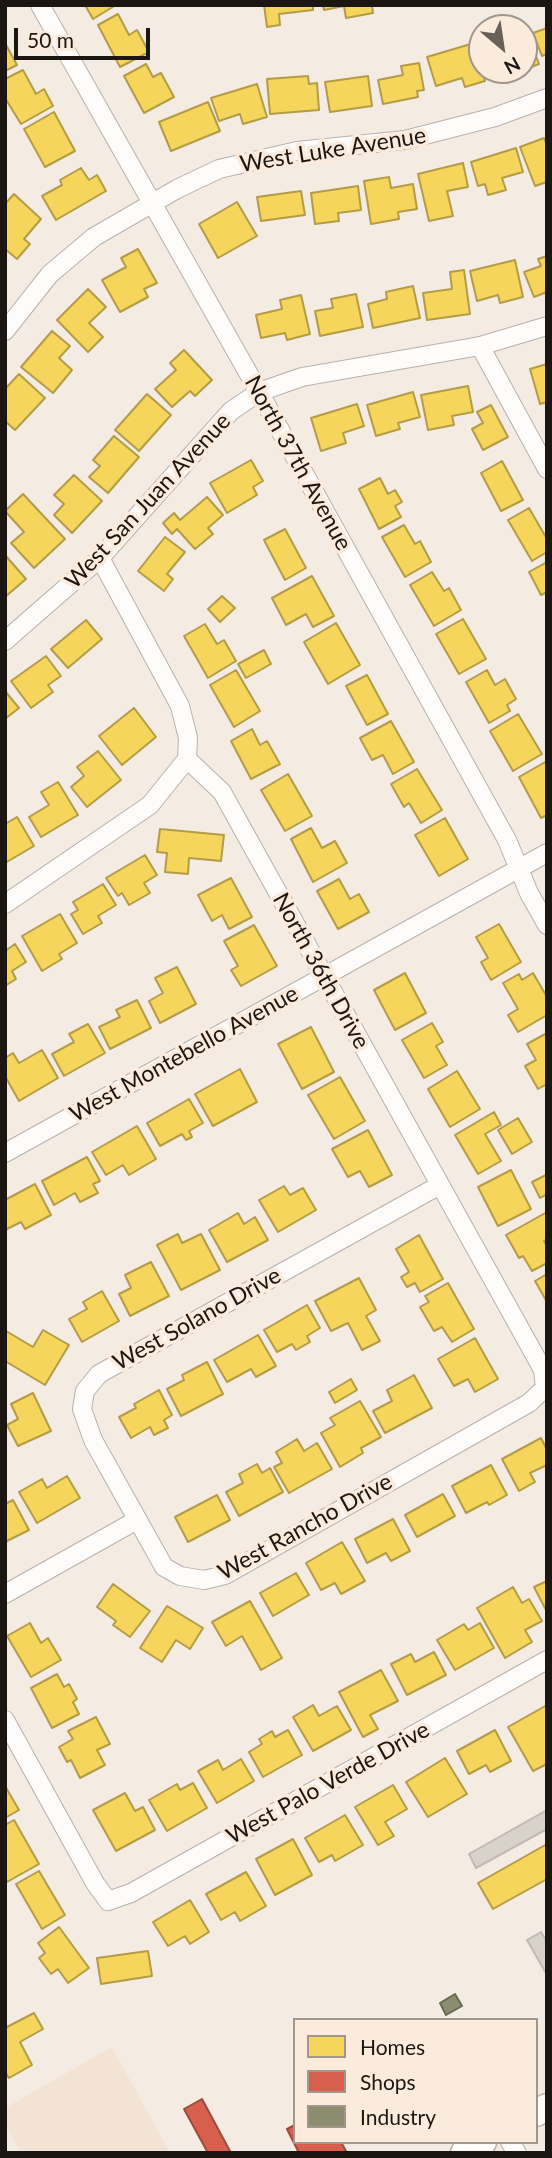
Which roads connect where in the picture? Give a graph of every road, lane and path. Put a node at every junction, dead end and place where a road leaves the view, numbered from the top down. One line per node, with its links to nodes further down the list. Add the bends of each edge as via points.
1 (40, 5): 3 (street, North 37th Avenue)
2 (547, 98): 3 (street, West Luke Avenue, via 405,140 297,151 219,169)
3 (153, 202): 5 (street, West Luke Avenue, via 94,237 50,274); 7 (street, North 37th Avenue)
4 (547, 326): 6 (street, West San Juan Avenue)
5 (5, 331)
6 (480, 346): 7 (street, West San Juan Avenue, via 302,377); 8 (street)
7 (259, 392): 9 (street, West San Juan Avenue, via 231,411 208,435); 13 (street, North 37th Avenue)
8 (547, 469)
9 (100, 558): 10 (street, West San Juan Avenue); 11 (street, via 180,706 188,738)
10 (5, 641)
11 (187, 759): 14 (street, via 150,805); 16 (street, North 36th Drive, via 222,792)
12 (547, 853): 13 (street, West Montebello Avenue)
13 (519, 868): 15 (street, North 37th Avenue); 16 (street, West Montebello Avenue)
14 (5, 904)
15 (547, 925)
16 (324, 976): 17 (street, West Montebello Avenue); 18 (street, North 36th Drive)
17 (5, 1153)
18 (440, 1185): 19 (street, North 36th Drive, via 543,1370); 20 (street, West Solano Drive, via 99,1374 85,1391 82,1409 93,1440)
19 (545, 1388): 20 (street, West Rancho Drive, via 529,1403 225,1575 204,1580 180,1576 164,1567)
20 (137, 1520): 21 (street)
21 (5, 1594)
22 (547, 1660): 23 (street, West Palo Verde Drive, via 131,1894 108,1901)
23 (5, 1720)
24 (480, 2144): 25 (main road)
25 (464, 2153)

